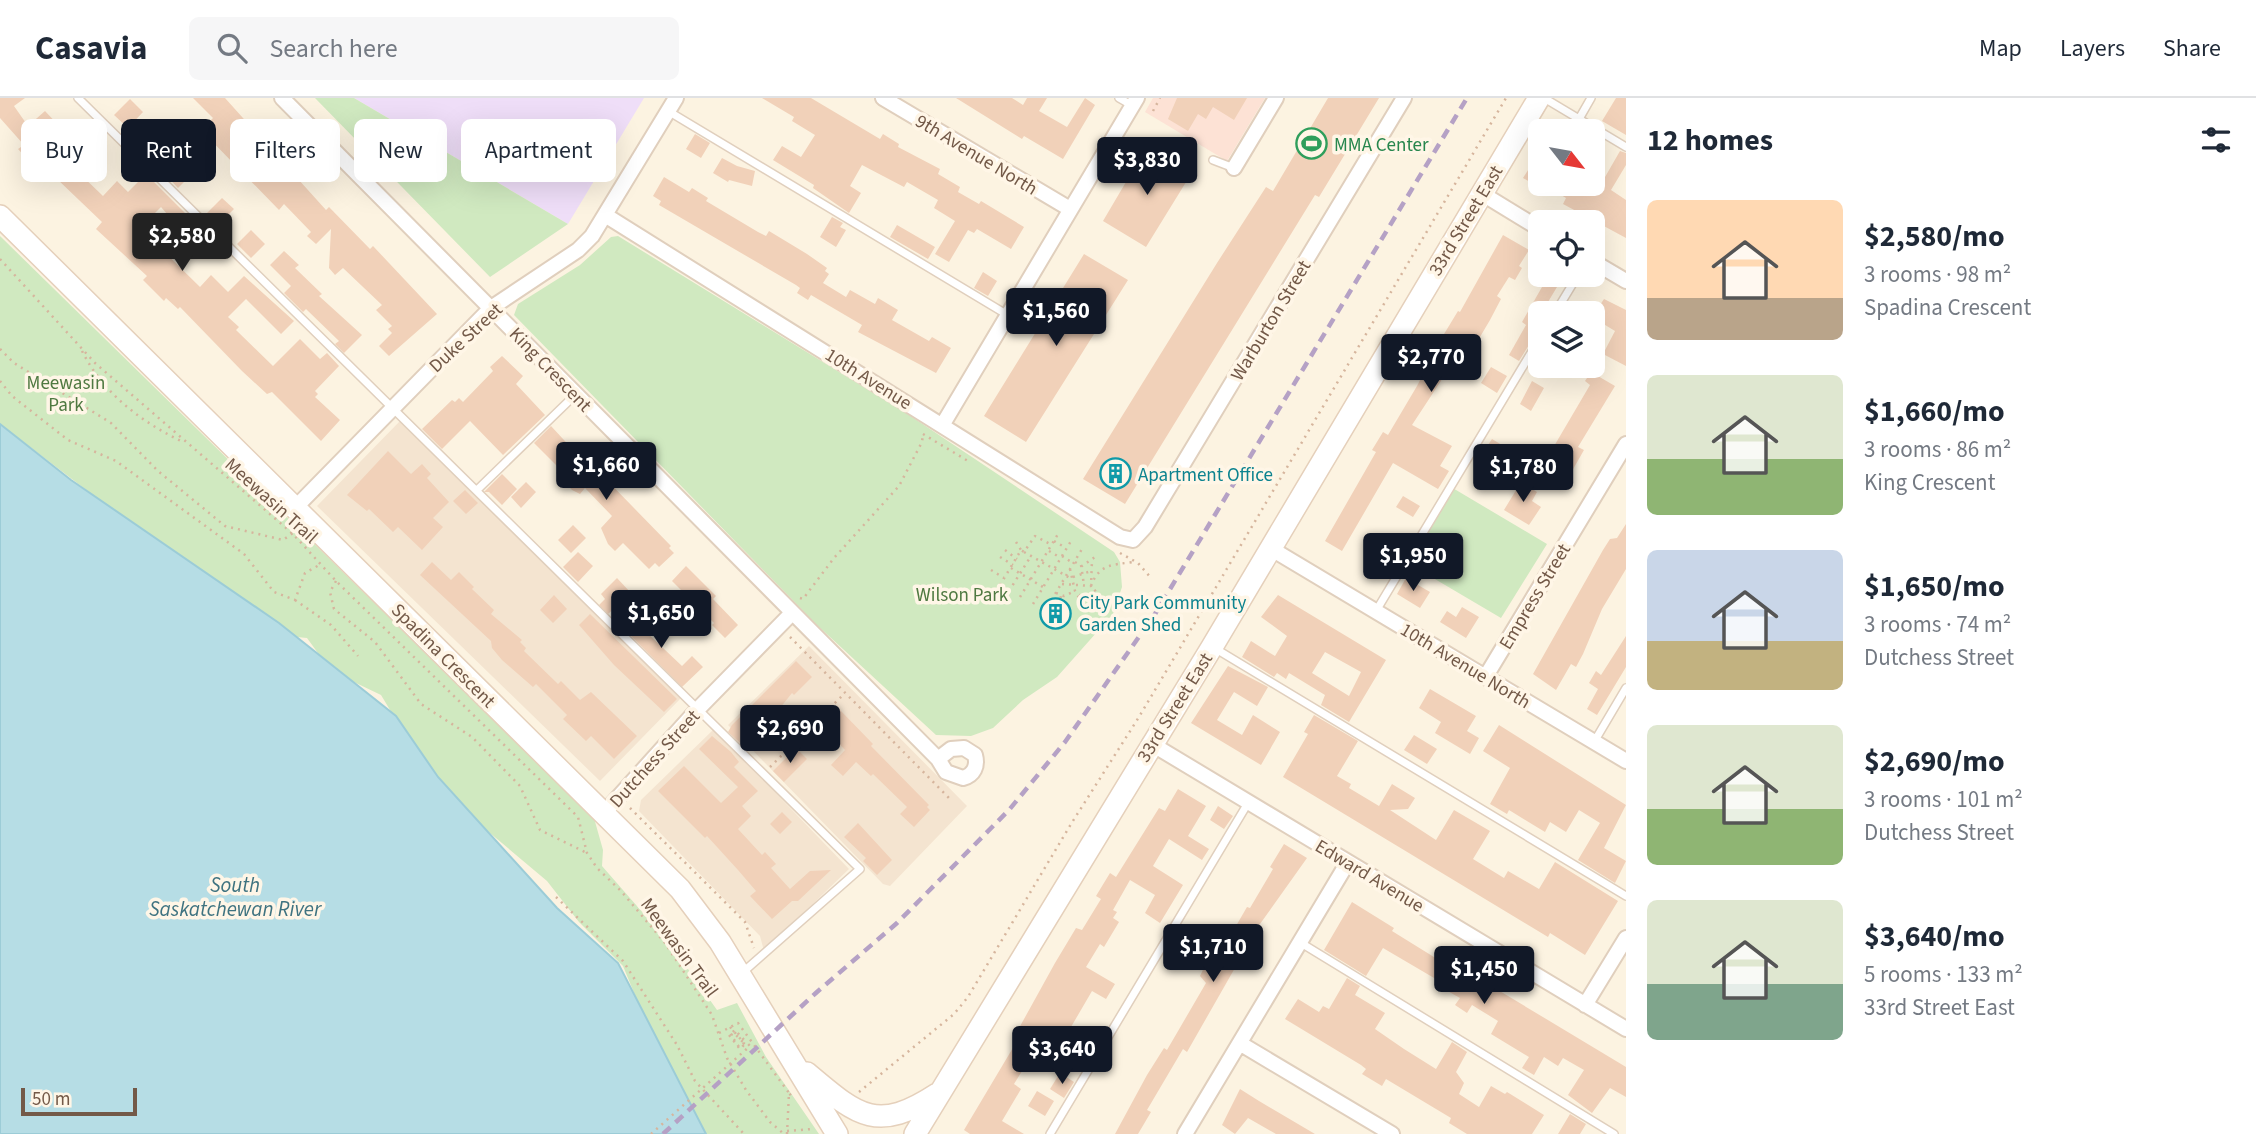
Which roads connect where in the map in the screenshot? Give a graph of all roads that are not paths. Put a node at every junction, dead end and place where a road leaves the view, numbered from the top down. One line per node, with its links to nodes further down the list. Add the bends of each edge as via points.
1 (79, 98): 27 (lane)
2 (282, 98): 23 (street, King Crescent)
3 (883, 98): 17 (street, 9th Avenue North)
4 (1119, 98): 9 (lane)
5 (1276, 98): 15 (street)
6 (1404, 98): 32 (street, Warburton Street)
7 (1541, 98): 11 (lane); 16 (street, 33rd Street East)
8 (1591, 98): 11 (lane)
9 (1135, 102): 17 (street)
10 (672, 104): 18 (street, Duke Street); 24 (lane)
11 (1579, 119)
12 (1605, 134): 13 (lane)
13 (1626, 147)
14 (1213, 160): 15 (lane)
15 (1234, 167)
16 (1481, 193): 20 (street); 33 (street, 33rd Street East)
17 (1070, 209): 24 (street)
18 (605, 215): 23 (street, Duke Street, via 578,250); 28 (street, 10th Avenue)
19 (0, 216): 31 (street, Spadina Crescent)
20 (1528, 222)
21 (1605, 269): 22 (street)
22 (1626, 281)
23 (491, 308): 26 (street, King Crescent); 27 (street, Duke Street)
24 (1006, 314): 28 (street)
25 (1528, 358): 35 (lane)
26 (576, 394): 30 (lane); 34 (street, King Crescent)
27 (391, 409): 30 (lane); 31 (street, Duke Street)
28 (943, 424): 32 (street, 10th Avenue, via 1120,537)
29 (1626, 444): 37 (street, Empress Street)
30 (477, 490): 39 (lane)
31 (295, 508): 45 (street, Spadina Crescent)
32 (1133, 540)
33 (1270, 548): 35 (street, 10th Avenue North); 36 (street, 33rd Street East)
34 (787, 610): 39 (street, Dutchess Street); 42 (street, King Crescent)
35 (1376, 611): 37 (street, 10th Avenue North)
36 (1212, 647): 41 (street, 33rd Street East); 47 (lane)
37 (1486, 676): 40 (street, 10th Avenue North)
38 (1626, 688): 40 (lane)
39 (697, 710): 45 (street, Dutchess Street); 50 (lane, via 860,869)
40 (1593, 742): 43 (street, 10th Avenue North)
41 (1150, 743): 44 (street, Edward Avenue); 55 (street, 33rd Street East)
42 (938, 759)
43 (1626, 761)
44 (1248, 803): 46 (street, Edward Avenue); 58 (lane)
45 (605, 812): 50 (street, Spadina Crescent, via 680,889)
46 (1348, 862): 49 (street); 51 (street, Edward Avenue)
47 (1626, 895)
48 (1626, 938): 51 (street)
49 (1301, 943): 53 (street); 61 (lane)
50 (740, 974): 54 (street, Spadina Crescent)
51 (1584, 1005): 52 (street, Edward Avenue)
52 (1626, 1029)
53 (1241, 1044): 59 (street); 60 (street)
54 (794, 1062): 55 (street, via 860,1112 888,1118); 56 (street, Spadina Crescent)
55 (941, 1091): 57 (street, 33rd Street East)
56 (837, 1134)
57 (915, 1134)
58 (1050, 1134)
59 (1185, 1134)
60 (1392, 1134)
61 (1614, 1134)

